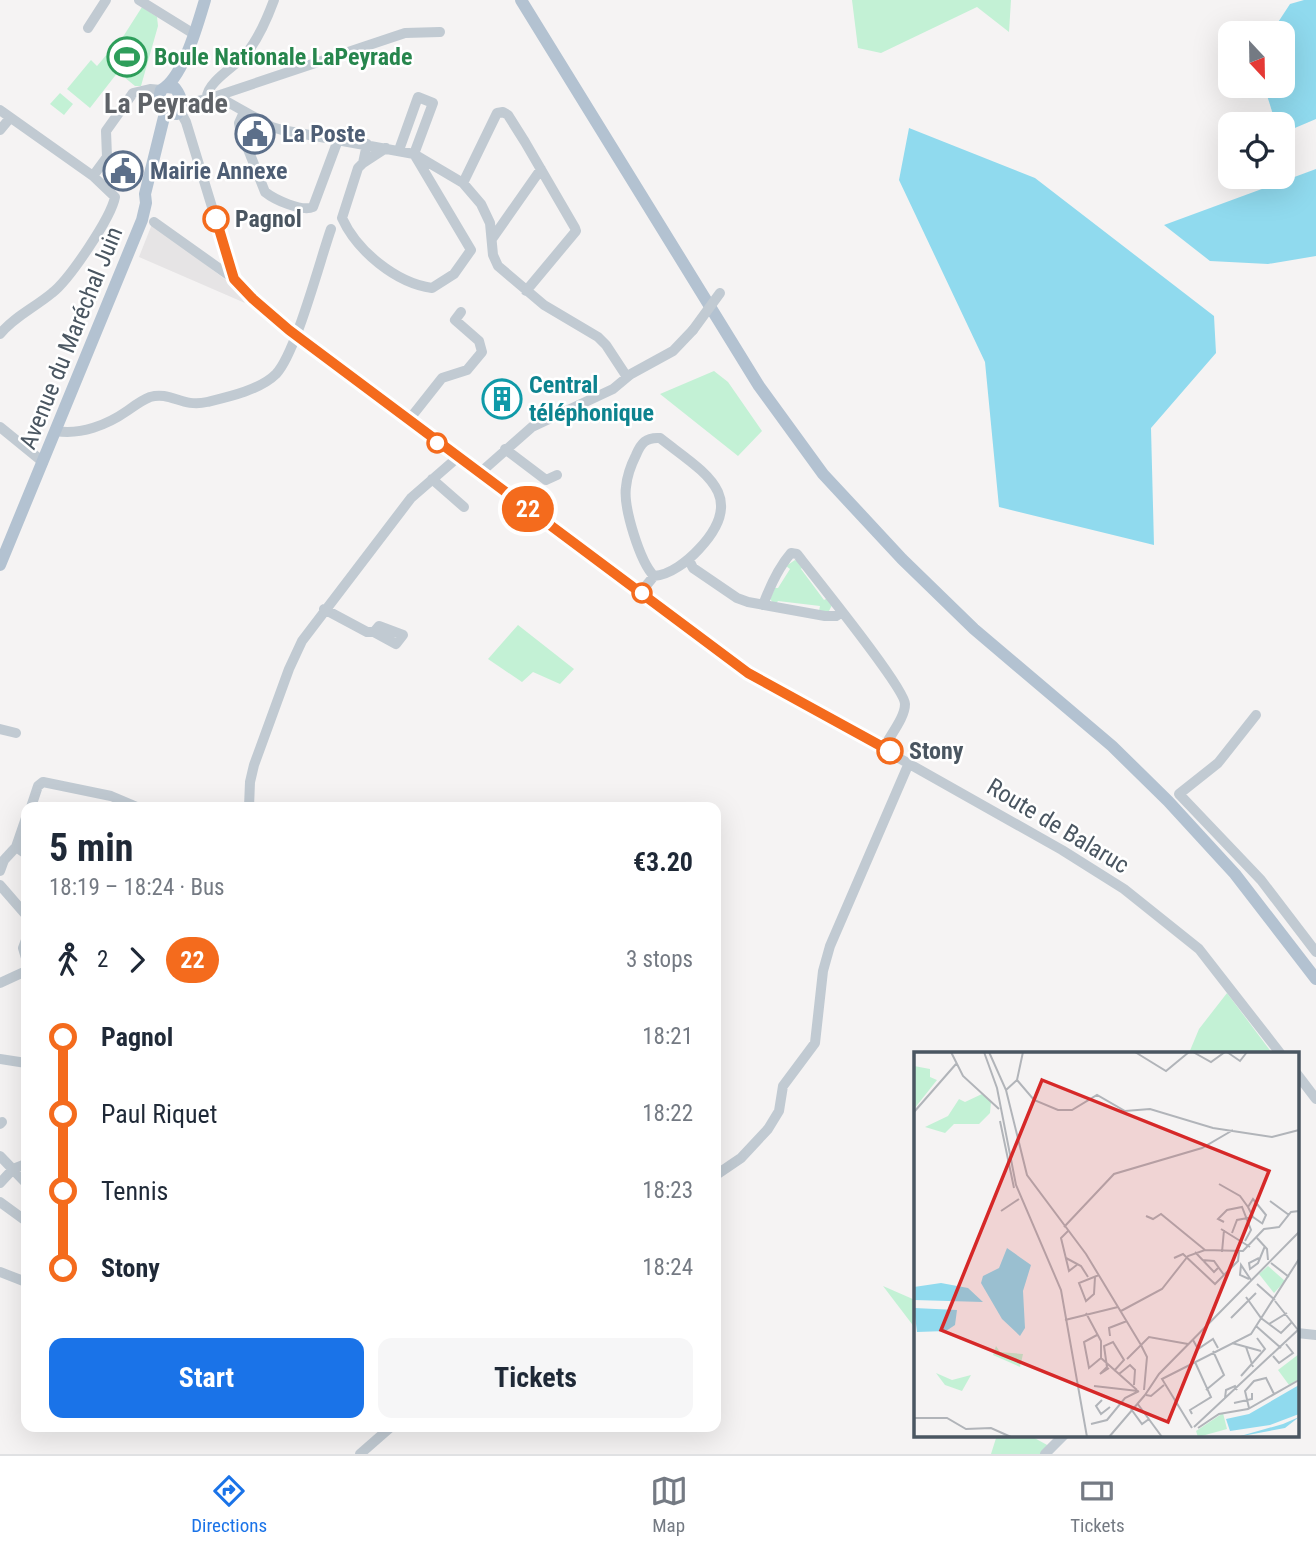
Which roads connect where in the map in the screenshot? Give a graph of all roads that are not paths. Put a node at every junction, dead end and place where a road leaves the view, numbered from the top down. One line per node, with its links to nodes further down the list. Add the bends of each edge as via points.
1 (106, 0): 6 (street)
2 (205, 0): 8 (main road, Avenue du Maréchal Juin)
3 (274, 0): 9 (street, via 246,55 209,87)
4 (521, 0): 69 (main road, via 759,386 823,474 974,629 1112,746 1177,810 1235,874)
5 (146, 2): 8 (street)
6 (88, 28)
7 (440, 32): 9 (street, via 405,33)
8 (194, 34): 10 (main road, Avenue du Maréchal Juin)
9 (212, 96): 10 (street); 11 (street)
10 (175, 101): 22 (street, via 145,91 133,93 107,129 107,156); 28 (street, Route de Balaruc); 37 (main road, Avenue du Maréchal Juin, via 145,194 142,220)
11 (244, 112): 14 (street, via 282,130); 14 (street, via 240,129 265,192 301,209 313,207)
12 (3, 114): 13 (street); 22 (street)
13 (0, 130)
14 (338, 140): 15 (street)
15 (367, 144): 16 (street); 19 (street)
16 (386, 148): 17 (street); 19 (street)
17 (399, 150): 18 (street); 18 (street, via 418,97 433,103)
18 (414, 154): 20 (street); 23 (street)
19 (363, 163): 23 (street, via 342,215 350,236 397,276 432,288 454,274 471,250)
20 (441, 169): 23 (street); 24 (street)
21 (541, 169): 24 (street, via 508,115 497,113); 27 (street); 29 (street, via 576,231)
22 (93, 176): 32 (street, via 113,193 114,201 85,253 54,292)
23 (431, 182)
24 (463, 183): 27 (street, via 487,216)
25 (154, 222): 28 (street)
26 (331, 229): 33 (street)
27 (492, 239): 29 (street, via 498,266)
28 (234, 279): 33 (street, Route de Balaruc)
29 (526, 291): 34 (street, via 598,337)
30 (720, 293): 34 (street, bridge, via 673,351)
31 (461, 312): 35 (street, via 455,320 479,341 482,352 467,370 442,378)
32 (0, 334)
33 (296, 336): 35 (street, Route de Balaruc); 37 (street, via 284,363 264,383 188,405 160,395 101,425)
34 (626, 377): 38 (street, via 613,389 532,427)
35 (408, 421): 39 (street, Route de Balaruc)
36 (0, 427): 40 (street)
37 (56, 431): 40 (main road, Avenue du Maréchal Juin)
38 (505, 449): 41 (street); 42 (street, via 546,480)
39 (457, 458): 41 (street, Route de Balaruc); 43 (street)
40 (43, 462): 46 (main road, Avenue du Maréchal Juin)
41 (481, 472): 48 (street, Route de Balaruc)
42 (557, 475)
43 (432, 478): 44 (street); 50 (street)
44 (464, 507)
45 (689, 560): 47 (street); 47 (street, via 717,529 721,495 682,455 660,438 651,437 643,441 625,488 634,531); 49 (street, via 725,591)
46 (0, 565)
47 (654, 576): 48 (street)
48 (641, 593): 56 (street, Route de Balaruc, via 748,673)
49 (763, 605): 51 (street, via 825,616); 51 (street, via 791,552)
50 (324, 609): 52 (street); 60 (street, via 289,669 254,765)
51 (842, 612): 56 (street, via 904,699 903,711)
52 (374, 632)
53 (1256, 715): 67 (street, via 1218,763 1179,794 1261,880)
54 (0, 729): 55 (street)
55 (16, 733)
56 (884, 748): 57 (street, Route de Balaruc)
57 (909, 763): 71 (street, Route de Balaruc, via 1094,869 1174,928 1199,949); 79 (street, via 830,946 815,1043 783,1086 779,1111 768,1129)
58 (33, 802): 59 (street, via 43,782)
59 (125, 802)
60 (249, 802)
61 (21, 832): 62 (street)
62 (16, 847): 63 (street); 64 (street)
63 (21, 850)
64 (0, 871)
65 (0, 885): 66 (street)
66 (21, 909)
67 (1316, 952)
68 (21, 973): 70 (street)
69 (1316, 979)
70 (0, 983)
71 (1279, 1052)
72 (0, 1059): 73 (street)
73 (21, 1062)
74 (1298, 1075): 75 (street)
75 (1316, 1099)
76 (0, 1156): 78 (street)
77 (21, 1166): 78 (street)
78 (12, 1169): 80 (street); 81 (street)
79 (721, 1171)
80 (21, 1177)
81 (0, 1183)
82 (0, 1202): 83 (street)
83 (21, 1217)
84 (0, 1272): 85 (street)
85 (21, 1280)
86 (1298, 1332): 87 (street)
87 (1316, 1335)
88 (385, 1432): 90 (street)
89 (1063, 1436): 91 (street)
90 (360, 1454)
91 (1045, 1454)

